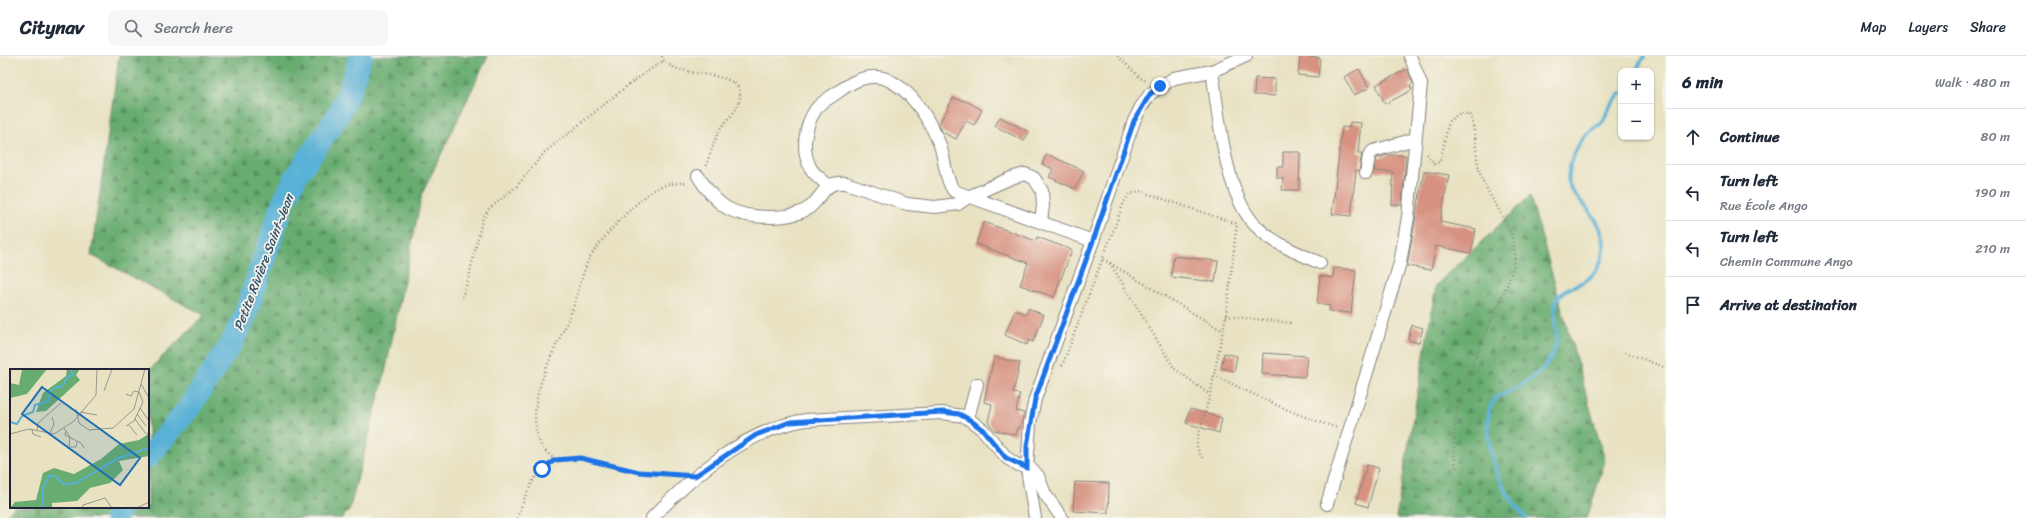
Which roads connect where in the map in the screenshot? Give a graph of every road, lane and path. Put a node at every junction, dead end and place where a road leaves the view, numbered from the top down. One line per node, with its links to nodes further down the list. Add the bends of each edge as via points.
1 (662, 56): 5 (path)
2 (1118, 56): 8 (path, via 1140,78)
3 (1246, 56): 6 (street)
4 (1410, 56): 9 (street, via 1421,84)
5 (664, 61): 11 (path, via 672,67 727,79 738,88 740,95 736,109 719,131 706,164); 21 (path, via 632,82 545,152 517,186 488,209 482,220)
6 (1224, 61): 7 (street)
7 (1212, 71): 8 (street, via 1174,78); 14 (street, via 1227,163)
8 (1160, 86): 17 (street, via 1150,94 1134,121)
9 (1415, 139): 10 (street, via 1373,151 1369,156); 32 (street, via 1408,216 1400,263); 36 (path, via 1431,161 1437,164 1442,157 1449,121 1460,113 1469,114 1481,175 1487,191 1507,225 1514,246 1511,276 1470,368 1457,413 1453,455)
10 (1366, 173)
11 (698, 176): 12 (street, via 726,208 739,214 758,216 782,217 797,213 810,207); 34 (path, via 688,182 666,184 649,193 601,241 589,260 576,303 547,365 536,403 536,433 541,446)
12 (829, 186): 13 (street, via 836,182 846,182 907,204 935,207 958,204); 13 (street, via 810,167 805,155 808,123 817,108 846,86 863,78 878,77 891,81 918,105 939,145 950,185 954,191)
13 (968, 197): 15 (street); 15 (street, via 1025,174 1034,178 1042,190)
14 (1239, 202): 16 (path); 20 (street, via 1255,225 1272,238)
15 (1041, 222): 17 (street)
16 (1237, 224): 18 (path, via 1140,191 1130,194 1124,202); 22 (path)
17 (1093, 241): 35 (street, via 1035,399 1029,430)
18 (1103, 259): 19 (path); 26 (path)
19 (1110, 263): 24 (path); 30 (path, via 1174,368)
20 (1320, 263)
21 (462, 298)
22 (1226, 316): 23 (path); 24 (path)
23 (1291, 323)
24 (1223, 331): 28 (path)
25 (1625, 352): 27 (path)
26 (1062, 366)
27 (1666, 368)
28 (1214, 375): 30 (path); 32 (path, via 1282,409 1314,422)
29 (977, 384): 31 (street)
30 (1210, 395): 33 (path, via 1197,440 1197,448)
31 (968, 418): 35 (street, via 983,430 1006,458); 37 (street, via 942,412 790,422 756,435)
32 (1349, 431): 38 (street)
33 (1202, 458)
34 (555, 460): 37 (path, via 580,458 639,472); 39 (path, via 537,476)
35 (1027, 468): 41 (street); 42 (street, via 1035,471 1045,494)
36 (1457, 470)
37 (695, 476): 40 (street)
38 (1326, 504)
39 (517, 518)
40 (652, 518)
41 (1035, 518)
42 (1062, 518)

